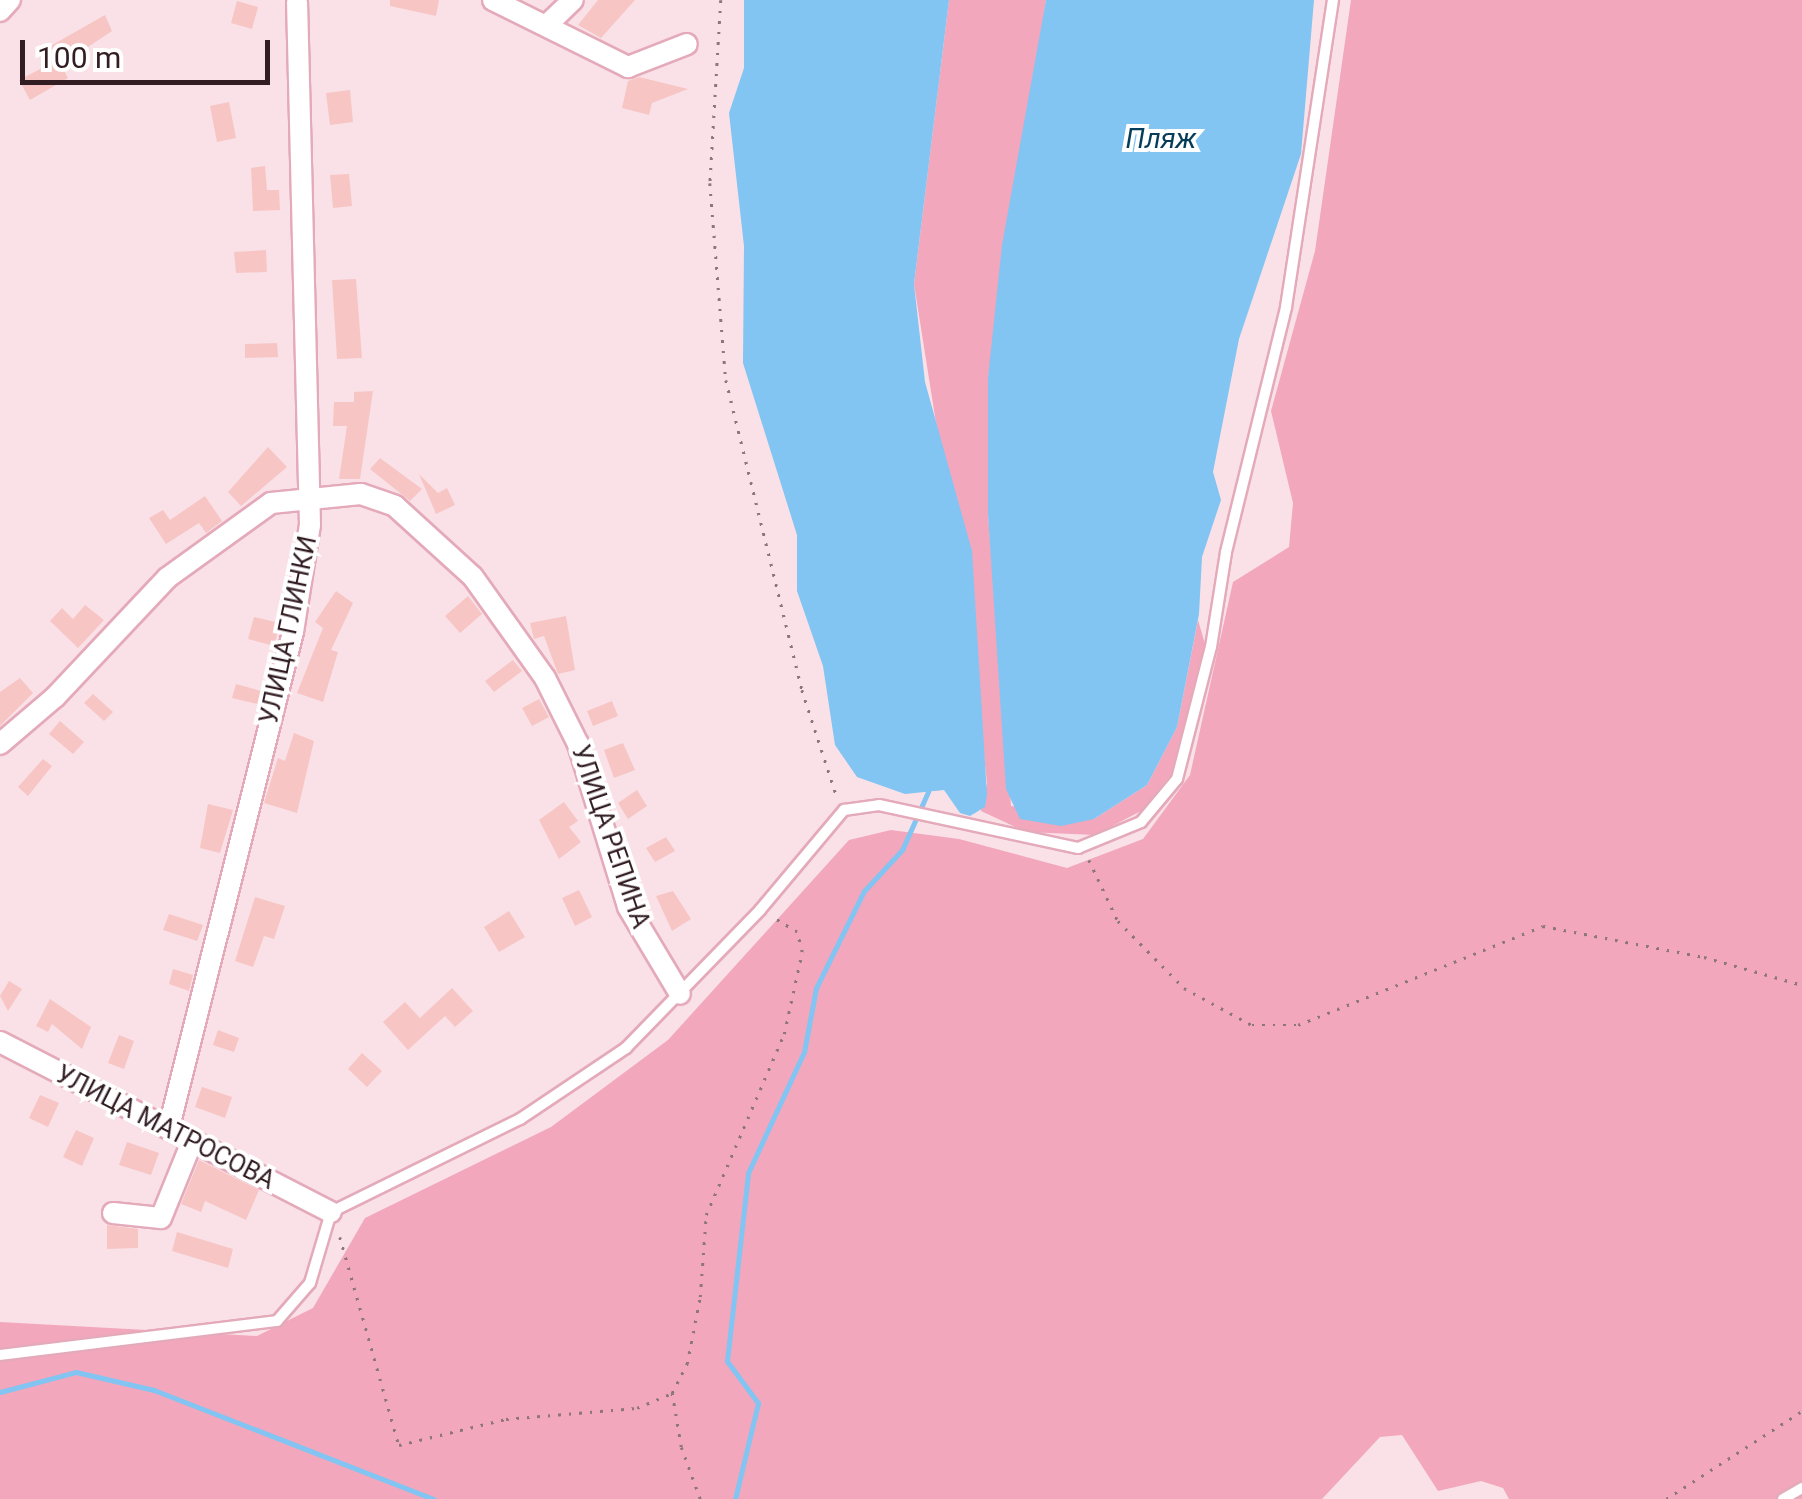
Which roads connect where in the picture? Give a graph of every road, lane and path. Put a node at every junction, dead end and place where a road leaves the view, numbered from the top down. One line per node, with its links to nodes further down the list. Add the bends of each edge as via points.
1 (10, 0): 7 (street)
2 (493, 0): 8 (street)
3 (572, 0): 8 (street)
4 (721, 0): 12 (path, via 710,183 726,380 824,772)
5 (1333, 0): 13 (lane, via 1286,307 1177,779 1142,822)
6 (296, 1): 10 (street, УЛИЦА ГЛИНКИ)
7 (0, 10)
8 (549, 23): 9 (street, via 592,54 628,67)
9 (688, 44)
10 (310, 495): 11 (street, УЛИЦА РЕПИНА, via 270,503 195,555); 16 (street, УЛИЦА РЕПИНА, via 360,494 395,506 427,530 506,618 578,744 628,906); 18 (street, УЛИЦА ГЛИНКИ, via 293,632)
11 (0, 744)
12 (844, 810): 13 (lane, via 879,805); 14 (lane)
13 (1078, 848): 15 (path, via 1118,921 1184,988 1252,1025 1298,1024 1543,926 1704,957)
14 (760, 910): 16 (lane); 23 (path, via 797,932 802,952 784,1034 706,1215 700,1297 686,1364)
15 (1802, 985)
16 (680, 994): 20 (lane, via 626,1048 520,1118)
17 (0, 1042): 18 (street, УЛИЦА МАТРОСОВА, via 94,1096)
18 (169, 1127): 19 (street, УЛИЦА МАТРОСОВА)
19 (193, 1139): 20 (street, УЛИЦА МАТРОСОВА); 21 (street, via 161,1218)
20 (332, 1212): 22 (lane, via 310,1284 277,1321); 23 (path, via 399,1444 506,1419 637,1408)
21 (113, 1214)
22 (0, 1355)
23 (672, 1393): 26 (path, via 681,1448)
24 (1802, 1411): 27 (path)
25 (1802, 1488): 28 (lane)
26 (700, 1499)
27 (1666, 1499)
28 (1784, 1499)

